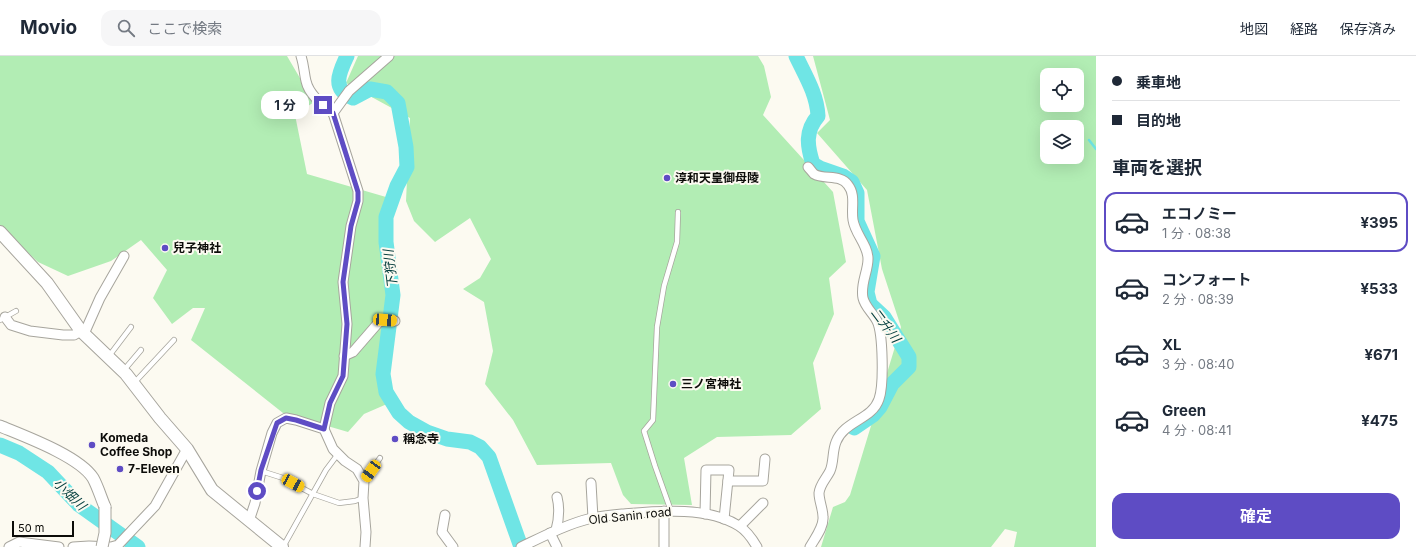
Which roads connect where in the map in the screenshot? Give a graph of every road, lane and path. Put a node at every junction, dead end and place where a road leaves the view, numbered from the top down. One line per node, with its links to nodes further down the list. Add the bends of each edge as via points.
1 (301, 56): 3 (street, via 306,83 314,96)
2 (389, 56): 3 (street, via 349,90)
3 (333, 113): 15 (street, via 358,192 343,282 347,324)
4 (808, 167): 52 (street, via 815,174 843,180 848,185 853,198 853,221 868,255 862,288 863,299 878,322 882,349 880,399 874,409 842,431 836,442 832,466 819,492 823,521)
5 (678, 212): 33 (lane, via 677,242 664,286 657,327 653,420 644,431)
6 (0, 232): 12 (main road, via 47,283)
7 (124, 256): 12 (street)
8 (16, 311): 9 (lane)
9 (2, 319): 12 (street, via 30,331 62,335)
10 (395, 321): 15 (street, via 379,322 353,352)
11 (131, 327): 16 (lane)
12 (82, 333): 16 (main road)
13 (174, 340): 18 (lane)
14 (141, 350): 17 (lane)
15 (344, 356): 20 (street, via 343,376 330,403)
16 (108, 357): 17 (main road)
17 (123, 371): 18 (main road)
18 (133, 384): 21 (main road)
19 (0, 426): 45 (street, bridge, via 37,441 78,463 93,478 105,507)
20 (324, 429): 22 (street); 25 (street, via 286,418 277,423)
21 (187, 450): 38 (main road, via 212,490); 44 (street, via 155,506 118,545)
22 (338, 454): 26 (street, via 357,469); 29 (lane)
23 (380, 458): 26 (lane)
24 (765, 459): 27 (street, via 763,480)
25 (261, 470): 29 (lane); 38 (street)
26 (364, 481): 31 (street)
27 (728, 482): 34 (street, via 729,470 706,470); 37 (street)
28 (591, 483): 36 (street)
29 (313, 494): 31 (lane, via 339,503); 46 (lane)
30 (557, 497): 40 (street, via 559,519)
31 (363, 498): 47 (street)
32 (763, 503): 39 (street)
33 (667, 511): 34 (street, Old Sanin road); 36 (street, Old Sanin road); 50 (street)
34 (705, 514): 37 (street, Old Sanin road)
35 (446, 515): 48 (street, via 442,532)
36 (593, 518): 40 (street, Old Sanin road)
37 (724, 519): 39 (street, Old Sanin road)
38 (249, 521): 46 (main road)
39 (740, 526): 51 (street, Old Sanin road)
40 (553, 532): 41 (street, Old Sanin road); 49 (street)
41 (523, 546)
42 (9, 547): 43 (street, via 19,542)
43 (58, 547)
44 (73, 547)
45 (102, 547)
46 (282, 547)
47 (365, 547)
48 (452, 547)
49 (557, 547)
50 (664, 547)
51 (757, 547)
52 (810, 547)

